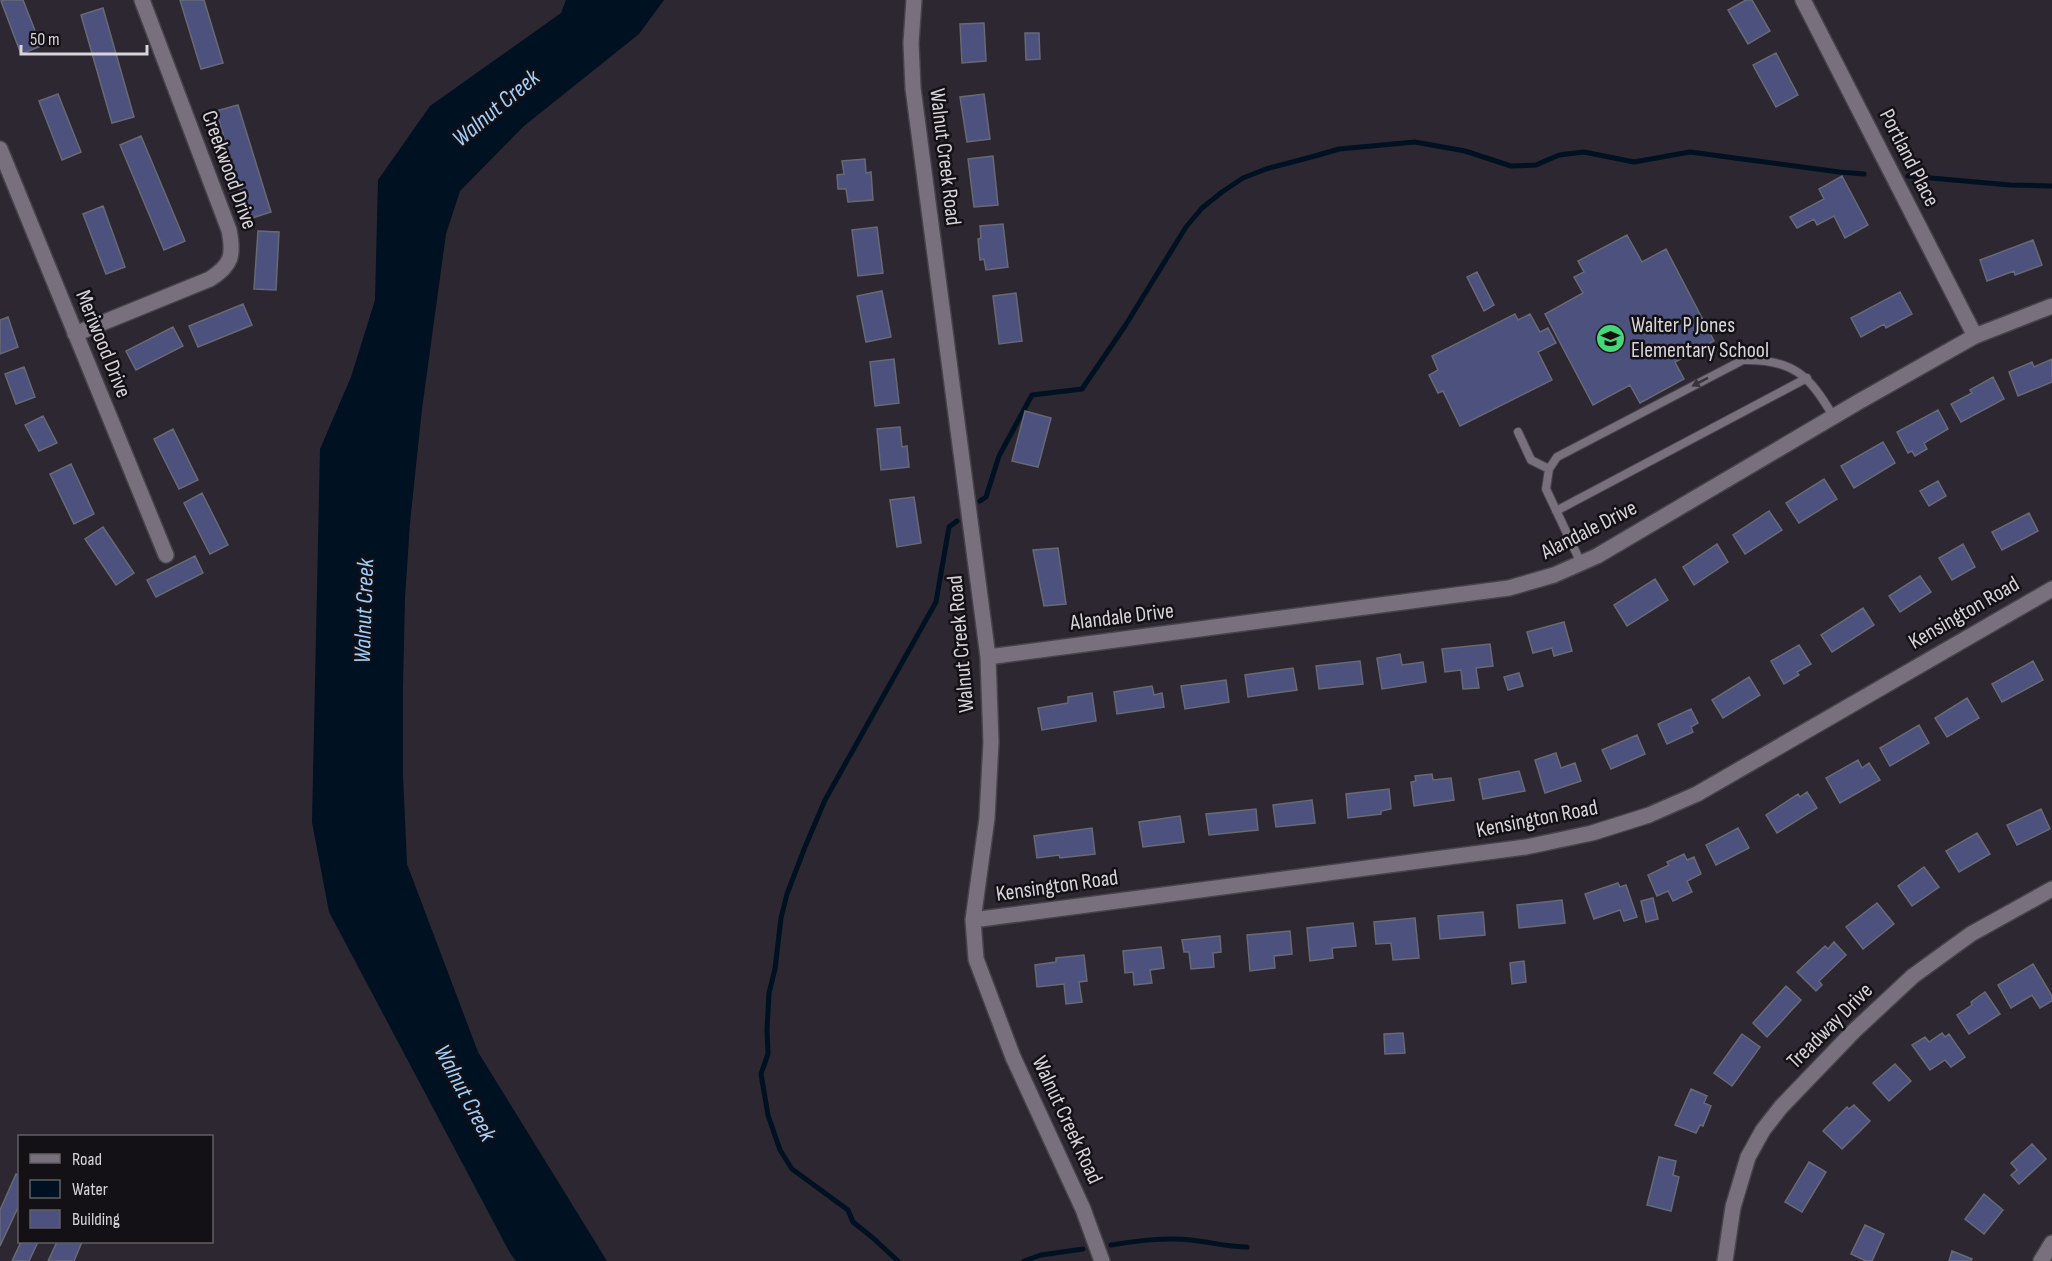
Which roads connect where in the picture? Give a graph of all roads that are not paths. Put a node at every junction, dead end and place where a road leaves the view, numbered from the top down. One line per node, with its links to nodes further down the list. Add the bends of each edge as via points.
1 (142, 0): 6 (street, Creekwood Drive, via 230,231 230,260 223,271 210,279)
2 (914, 0): 16 (street, Walnut Creek Road, via 913,88)
3 (1803, 0): 7 (street, Portland Place)
4 (1, 154): 6 (street, Meriwood Drive)
5 (2052, 306): 7 (street, Alandale Drive)
6 (75, 334): 13 (street, Meriwood Drive)
7 (1975, 336): 9 (street, Alandale Drive)
8 (1807, 378): 9 (lane); 11 (lane, one-way to 11, via 1784,364 1764,359 1743,360 1557,457); 12 (lane)
9 (1833, 416): 14 (street, Alandale Drive)
10 (1518, 432): 11 (lane, via 1531,460)
11 (1549, 470): 12 (lane, via 1545,489)
12 (1556, 512): 14 (lane)
13 (166, 555)
14 (1581, 563): 16 (street, Alandale Drive, via 1509,588)
15 (2052, 589): 18 (street, Kensington Road, via 1697,794 1592,833 1526,847)
16 (988, 657): 18 (street, Walnut Creek Road, via 992,741)
17 (2052, 889): 21 (street, Treadway Drive, via 1971,934 1913,976 1781,1107 1748,1157 1733,1207)
18 (973, 920): 20 (street, Walnut Creek Road, via 976,959 1013,1057 1083,1209)
19 (2052, 1243): 22 (street)
20 (1102, 1261)
21 (1725, 1261)
22 (2041, 1261)

